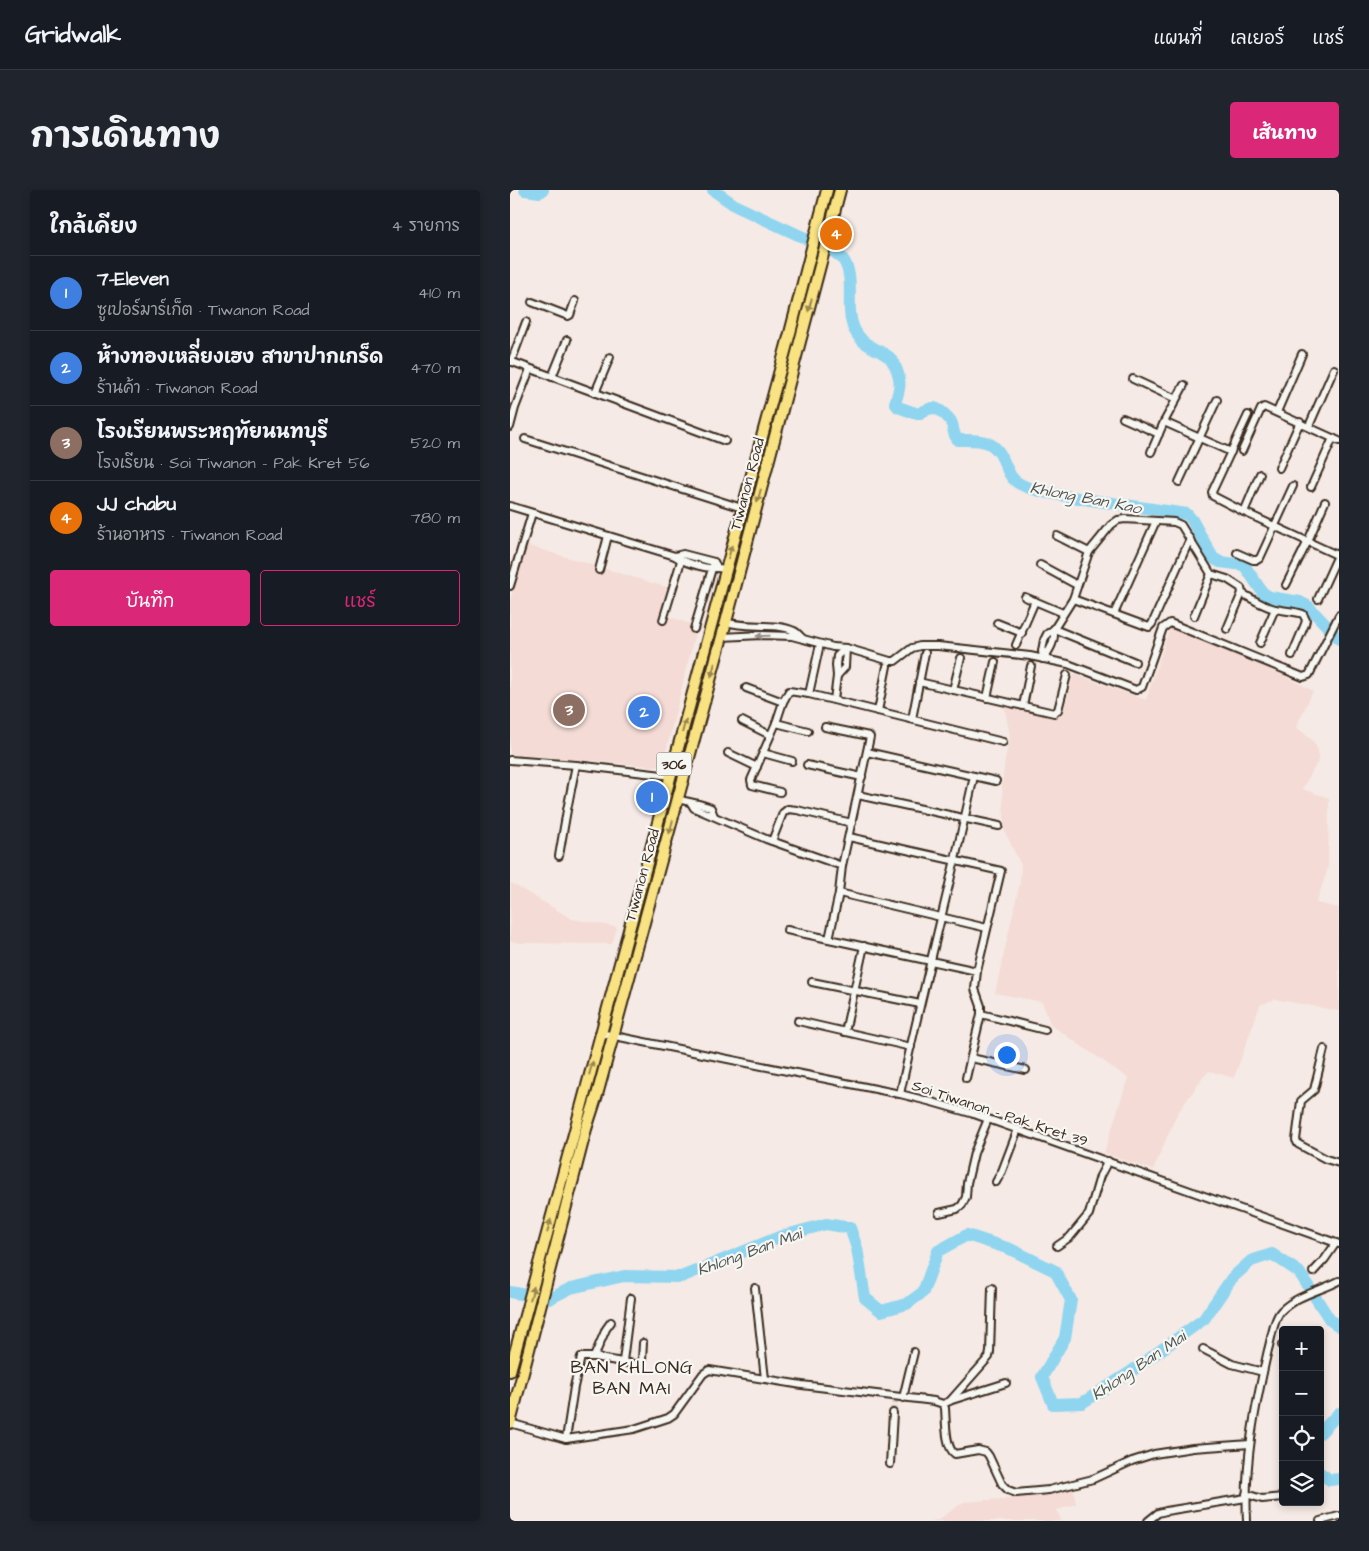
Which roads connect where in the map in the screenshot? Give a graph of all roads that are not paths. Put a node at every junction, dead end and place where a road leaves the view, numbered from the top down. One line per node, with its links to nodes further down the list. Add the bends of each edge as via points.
1 (827, 190): 35 (main road, Tiwanon Road / 306)
2 (840, 190): 36 (main road, Tiwanon Road / 306, one-way to 36)
3 (575, 301): 4 (street, via 568,316)
4 (532, 302)
5 (526, 322): 9 (street)
6 (567, 340): 12 (street)
7 (1302, 354): 19 (street)
8 (610, 357): 15 (street)
9 (511, 361): 10 (street)
10 (530, 369): 12 (street); 18 (street)
11 (1334, 369): 24 (street)
12 (552, 377): 15 (street)
13 (1133, 379): 16 (street)
14 (1184, 386): 16 (street)
15 (595, 393): 30 (street)
16 (1176, 399): 22 (street)
17 (1217, 400): 27 (street)
18 (512, 408): 25 (street)
19 (1277, 412): 23 (street); 31 (street, via 1264,407 1261,409)
20 (1248, 415): 33 (street)
21 (1123, 418): 26 (street)
22 (1164, 422): 26 (street); 27 (street)
23 (1300, 422): 24 (street); 34 (street)
24 (1309, 426): 29 (street)
25 (510, 427)
26 (1159, 434): 32 (street)
27 (1199, 438): 33 (street); 38 (street)
28 (524, 439): 43 (street)
29 (1336, 439): 40 (street)
30 (725, 441)
31 (1242, 451)
32 (1151, 452)
33 (1231, 452): 44 (street, via 1212,492 1213,496)
34 (1279, 468)
35 (752, 470): 36 (main road); 43 (main road, Tiwanon Road / 306)
36 (765, 474): 74 (main road, Tiwanon Road / 306, one-way to 74)
37 (1260, 474): 44 (street)
38 (1179, 482)
39 (1293, 486): 47 (street)
40 (1311, 487)
41 (1325, 502): 51 (street)
42 (510, 506): 45 (street)
43 (742, 508): 57 (main road, Tiwanon Road / 306, one-way to 43)
44 (1244, 512): 47 (street)
45 (532, 513): 48 (street); 62 (street)
46 (1156, 521): 50 (street, via 1181,525); 52 (street, via 1118,520); 70 (street)
47 (1275, 526): 51 (street); 53 (street, via 1260,558 1253,560)
48 (608, 536): 55 (street); 58 (street)
49 (1058, 536): 52 (street)
50 (1190, 539): 59 (street); 70 (street, via 1149,627)
51 (1308, 541): 54 (street); 61 (street)
52 (1090, 552): 60 (street)
53 (1236, 553)
54 (1339, 555): 66 (street)
55 (678, 558): 57 (street); 73 (street)
56 (1040, 566): 60 (street)
57 (717, 567): 76 (street); 119 (main road, Tiwanon Road / 306, one-way to 57)
58 (599, 570)
59 (1211, 574): 63 (street, via 1227,579 1241,588); 71 (street)
60 (1077, 585): 65 (street)
61 (1286, 585)
62 (510, 586)
63 (1242, 593): 68 (street); 78 (street)
64 (1024, 597): 67 (street)
65 (1073, 599): 69 (street); 70 (street)
66 (1318, 599)
67 (1035, 601): 69 (street); 79 (street)
68 (1275, 609): 82 (street); 87 (street, via 1298,612 1306,620)
69 (1063, 613): 77 (street)
70 (1114, 614)
71 (1194, 616)
72 (1338, 616): 89 (street, via 1309,675 1303,677 1170,622 1163,628 1142,686 1136,690 1068,664)
73 (663, 620)
74 (726, 622): 80 (main road, Tiwanon Road / 306); 81 (street, via 786,629)
75 (997, 623): 79 (street)
76 (694, 629)
77 (1054, 629): 89 (street, via 1054,642); 91 (street)
78 (1227, 629)
79 (1022, 633): 84 (street)
80 (722, 638): 81 (street, one-way to 80, via 777,635); 125 (main road, Tiwanon Road / 306, one-way to 125)
81 (804, 640): 83 (street)
82 (1260, 643)
83 (820, 644): 85 (street); 98 (street)
84 (1016, 645)
85 (846, 648): 89 (street, via 890,661 896,661 912,648 920,646); 100 (street, via 838,656)
86 (925, 653): 95 (street)
87 (1292, 655)
88 (960, 658): 97 (street)
89 (1043, 659)
90 (995, 662): 99 (street)
91 (1135, 662)
92 (887, 666): 103 (street)
93 (1031, 666): 102 (street)
94 (1067, 675): 102 (street, via 1058,710 1054,713)
95 (919, 682): 97 (street); 104 (street)
96 (746, 688): 101 (street)
97 (953, 690): 99 (street)
98 (808, 694): 100 (street); 101 (street, via 789,691)
99 (987, 698): 102 (street)
100 (834, 700): 103 (street)
101 (783, 702): 106 (street)
102 (1023, 706)
103 (878, 711): 104 (street)
104 (912, 720): 110 (street)
105 (742, 721): 109 (street)
106 (776, 722): 108 (street); 109 (street)
107 (825, 726): 111 (street, via 869,736)
108 (808, 731)
109 (770, 735): 113 (street)
110 (1003, 742)
111 (867, 752): 120 (street); 121 (street)
112 (728, 753): 118 (street)
113 (763, 753): 115 (street); 118 (street)
114 (510, 760): 116 (street)
115 (792, 761)
116 (576, 765): 119 (street); 131 (street)
117 (807, 765): 121 (street)
118 (757, 767): 123 (street, via 752,785)
119 (671, 776): 149 (main road, Tiwanon Road / 306)
120 (974, 776): 122 (street); 126 (street)
121 (862, 777): 124 (street)
122 (996, 781)
123 (780, 792)
124 (858, 794): 126 (street); 127 (street)
125 (678, 799): 130 (street); 150 (main road, Tiwanon Road / 306, one-way to 150)
126 (965, 818): 128 (street); 132 (street)
127 (852, 823): 129 (street); 130 (street, via 788,809 783,813)
128 (999, 826)
129 (849, 837): 132 (street); 133 (street)
130 (772, 841): 133 (street)
131 (559, 856)
132 (956, 860): 135 (street); 136 (street, via 1001,871)
133 (842, 866): 134 (street)
134 (839, 893): 135 (street); 138 (street)
135 (942, 917): 136 (street); 140 (street)
136 (987, 928): 141 (street)
137 (787, 930): 138 (street)
138 (829, 939): 139 (street)
139 (864, 946): 140 (street); 143 (street)
140 (930, 961): 141 (street); 144 (street)
141 (977, 971): 145 (street, via 975,989)
142 (812, 982): 143 (street)
143 (854, 991): 144 (street); 148 (street)
144 (920, 1004): 151 (street)
145 (981, 1014): 147 (street); 153 (street)
146 (798, 1022): 148 (street)
147 (1045, 1030)
148 (844, 1032): 151 (street)
149 (600, 1033): 150 (street, Soi Tiwanon - Pak Kret 39); 177 (main road, Tiwanon Road / 306, one-way to 149)
150 (613, 1036): 156 (street, Soi Tiwanon - Pak Kret 39); 185 (main road, Tiwanon Road / 306)
151 (911, 1047): 156 (street)
152 (1324, 1049): 160 (street, via 1314,1090 1301,1100 1296,1140 1326,1159)
153 (971, 1058): 154 (street); 155 (street)
154 (1026, 1070)
155 (966, 1078)
156 (900, 1094): 157 (street, Soi Tiwanon - Pak Kret 39)
157 (988, 1119): 158 (street, Soi Tiwanon - Pak Kret 39); 162 (street, via 974,1153 962,1205)
158 (1018, 1129): 159 (street, Soi Tiwanon - Pak Kret 39); 161 (street)
159 (1108, 1161): 163 (street, Soi Tiwanon - Pak Kret 39); 164 (street, via 1089,1214 1070,1237)
160 (1339, 1163)
161 (996, 1182)
162 (939, 1213)
163 (1338, 1243): 165 (street)
164 (1057, 1246)
165 (1313, 1272)
166 (1339, 1281): 172 (street, via 1293,1301 1279,1312)
167 (755, 1288): 179 (street)
168 (992, 1288): 182 (street, via 989,1357)
169 (631, 1298): 176 (street)
170 (611, 1322): 175 (street)
171 (642, 1343): 176 (street, via 641,1363)
172 (1278, 1344): 178 (street)
173 (1204, 1349): 178 (street, via 1221,1360)
174 (914, 1352): 181 (street)
175 (594, 1357): 176 (street); 186 (street, via 581,1357)
176 (623, 1362)
177 (510, 1371)
178 (1264, 1372): 187 (street)
179 (765, 1379): 181 (street); 186 (street, via 709,1370 668,1418 634,1429)
180 (1006, 1383): 182 (street)
181 (898, 1398): 183 (street)
182 (950, 1401): 183 (street)
183 (943, 1404): 187 (street, via 950,1450 955,1454 978,1450 986,1452 1002,1484 1016,1493 1049,1490 1093,1479 1154,1454)
184 (893, 1413): 188 (street)
185 (510, 1423): 186 (street)
186 (566, 1439)
187 (1250, 1444): 189 (street)
188 (890, 1464)
189 (1246, 1496): 190 (street); 192 (street, via 1158,1513); 193 (street)
190 (1279, 1497)
191 (1339, 1516): 194 (street)
192 (1148, 1521)
193 (1247, 1521)
194 (1320, 1521)

